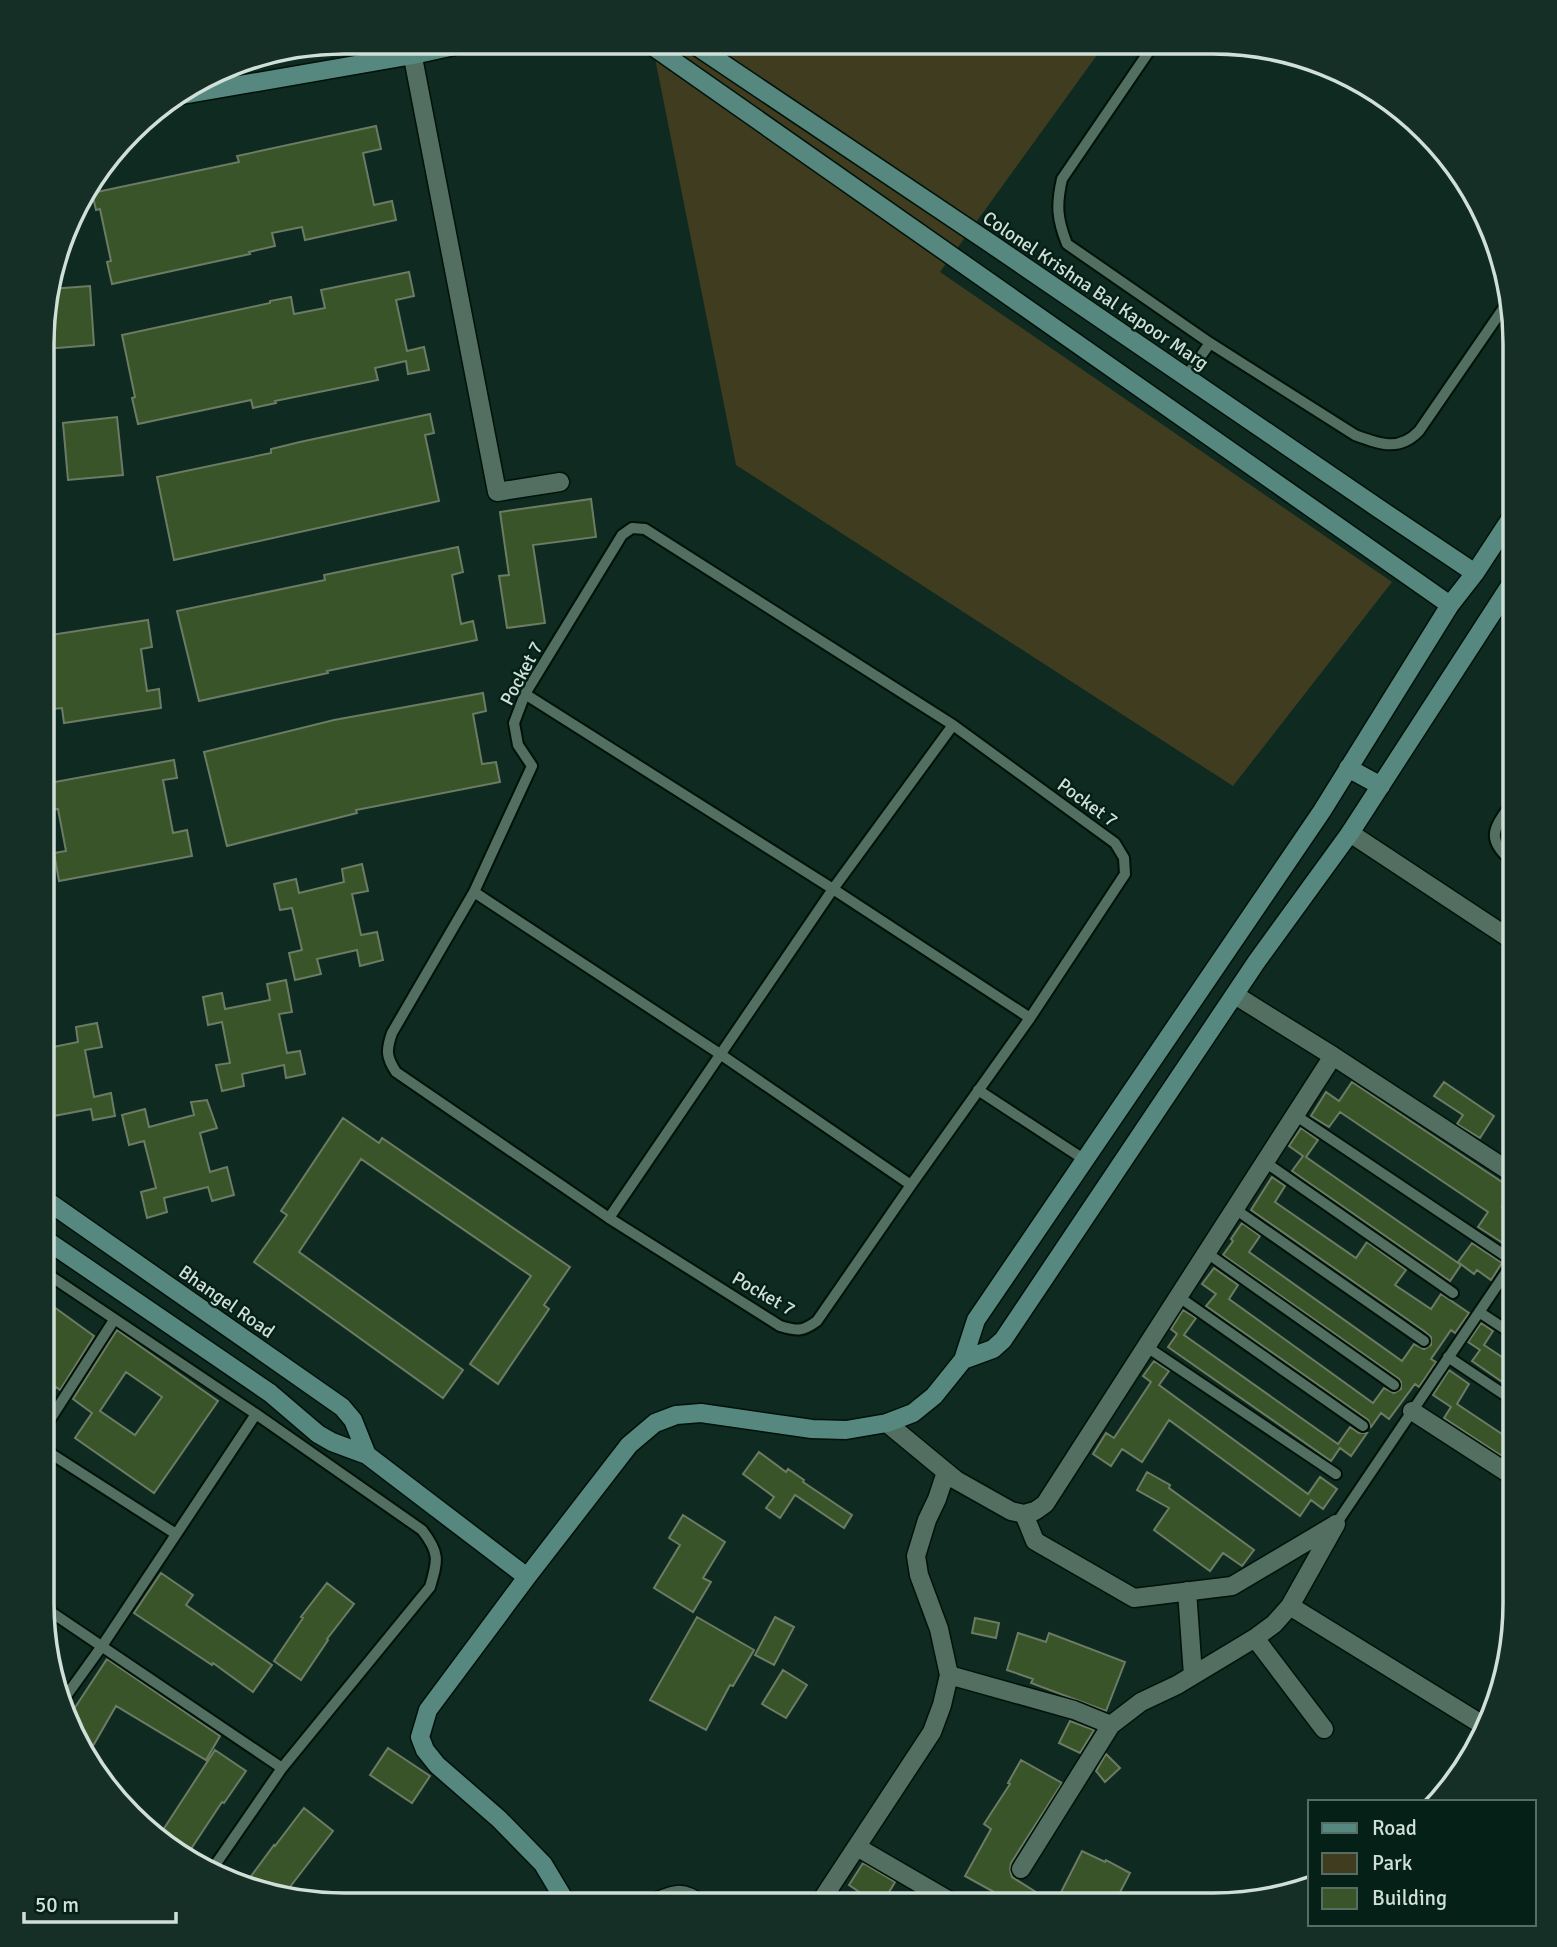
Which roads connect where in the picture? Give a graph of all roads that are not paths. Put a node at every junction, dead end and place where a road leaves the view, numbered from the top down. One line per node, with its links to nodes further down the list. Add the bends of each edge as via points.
1 (387, 54): 6 (street)
2 (413, 54): 10 (street, via 497,492)
3 (664, 54): 14 (street)
4 (708, 54): 9 (street, Colonel Krishna Bal Kapoor Marg)
5 (1147, 54): 8 (lane, via 1062,179 1059,225 1067,244)
6 (203, 91)
7 (1501, 312): 8 (lane, via 1427,422 1410,440 1396,445 1355,435)
8 (1210, 343): 9 (lane)
9 (1186, 377): 12 (street, Colonel Krishna Bal Kapoor Marg)
10 (560, 482)
11 (1503, 530): 12 (street)
12 (1475, 573): 14 (street)
13 (1503, 597): 18 (street)
14 (1450, 605): 17 (street)
15 (525, 694): 16 (lane, Pocket 7, via 622,535 632,528 645,528); 22 (lane); 23 (lane, Pocket 7, via 514,723 518,745 531,766)
16 (953, 725): 22 (lane); 28 (lane, Pocket 7, via 1115,843 1124,858 1125,874)
17 (1348, 768): 18 (street); 25 (street)
18 (1381, 786): 20 (street)
19 (1503, 815): 21 (lane, via 1494,828 1495,842)
20 (1350, 833): 24 (street); 26 (street)
21 (1503, 854)
22 (833, 889): 28 (lane); 29 (lane)
23 (474, 892): 29 (lane); 39 (lane, Pocket 7, via 392,1033 388,1060 396,1072)
24 (1503, 934)
25 (1232, 940): 26 (street); 33 (street)
26 (1257, 961): 27 (street)
27 (1235, 995): 30 (street); 53 (street, via 1003,1340 993,1349)
28 (1030, 1018): 31 (lane, Pocket 7)
29 (720, 1054): 36 (lane); 39 (lane)
30 (1333, 1056): 32 (street); 35 (street)
31 (978, 1090): 33 (lane); 36 (lane, Pocket 7)
32 (1296, 1115): 34 (street); 42 (lane)
33 (1085, 1160): 53 (street, via 976,1320)
34 (1265, 1163): 38 (street); 45 (lane)
35 (1503, 1167)
36 (911, 1185): 39 (lane, Pocket 7, via 817,1321 806,1329 780,1326)
37 (54, 1206): 54 (street, Bhangel Road)
38 (1235, 1209): 41 (street); 50 (lane)
39 (609, 1218)
40 (54, 1246): 56 (street)
41 (1207, 1253): 46 (street); 55 (lane)
42 (1503, 1253)
43 (1503, 1276): 47 (lane)
44 (54, 1279): 48 (lane)
45 (1453, 1293)
46 (1179, 1297): 51 (street); 62 (lane)
47 (1479, 1312): 49 (lane); 52 (lane)
48 (114, 1320): 59 (lane); 60 (lane)
49 (1503, 1328)
50 (1424, 1341)
51 (1147, 1347): 67 (lane); 68 (street, via 1045,1504)
52 (1448, 1357): 57 (lane); 58 (lane)
53 (963, 1360): 61 (street, via 934,1396 913,1413)
54 (287, 1369): 56 (street); 63 (street, Bhangel Road, via 342,1407 353,1420)
55 (1394, 1385)
56 (270, 1393): 63 (street, via 318,1434)
57 (1503, 1394)
58 (1412, 1412): 65 (street); 69 (lane)
59 (54, 1413)
60 (256, 1414): 70 (lane); 83 (lane, via 422,1530 433,1545 437,1563 430,1587)
61 (887, 1423): 66 (street); 71 (street, via 846,1430 812,1429 701,1413 655,1423 628,1445)
62 (1363, 1426)
63 (367, 1455): 71 (street)
64 (54, 1456): 70 (lane)
65 (1503, 1470)
66 (946, 1472): 68 (street, via 1011,1511); 77 (street, via 916,1556)
67 (1336, 1474)
68 (1024, 1514): 72 (street, via 1035,1541 1134,1598)
69 (1336, 1524): 72 (street, via 1231,1586); 73 (street)
70 (176, 1534): 76 (lane)
71 (527, 1577): 87 (street, via 428,1710 420,1737 437,1765 543,1864)
72 (1187, 1591): 78 (street)
73 (1290, 1606): 75 (street); 80 (street)
74 (55, 1614): 76 (lane)
75 (1255, 1638): 78 (street); 82 (street)
76 (102, 1646): 79 (lane); 83 (lane)
77 (949, 1675): 81 (street); 84 (street, via 932,1732)
78 (1194, 1675): 81 (street, via 1141,1702)
79 (69, 1692)
80 (1477, 1722)
81 (1111, 1725): 86 (street)
82 (1324, 1729)
83 (282, 1768): 85 (lane)
84 (857, 1847): 88 (street); 89 (street)
85 (216, 1863)
86 (1021, 1869)
87 (560, 1893)
88 (826, 1893)
89 (936, 1893)

